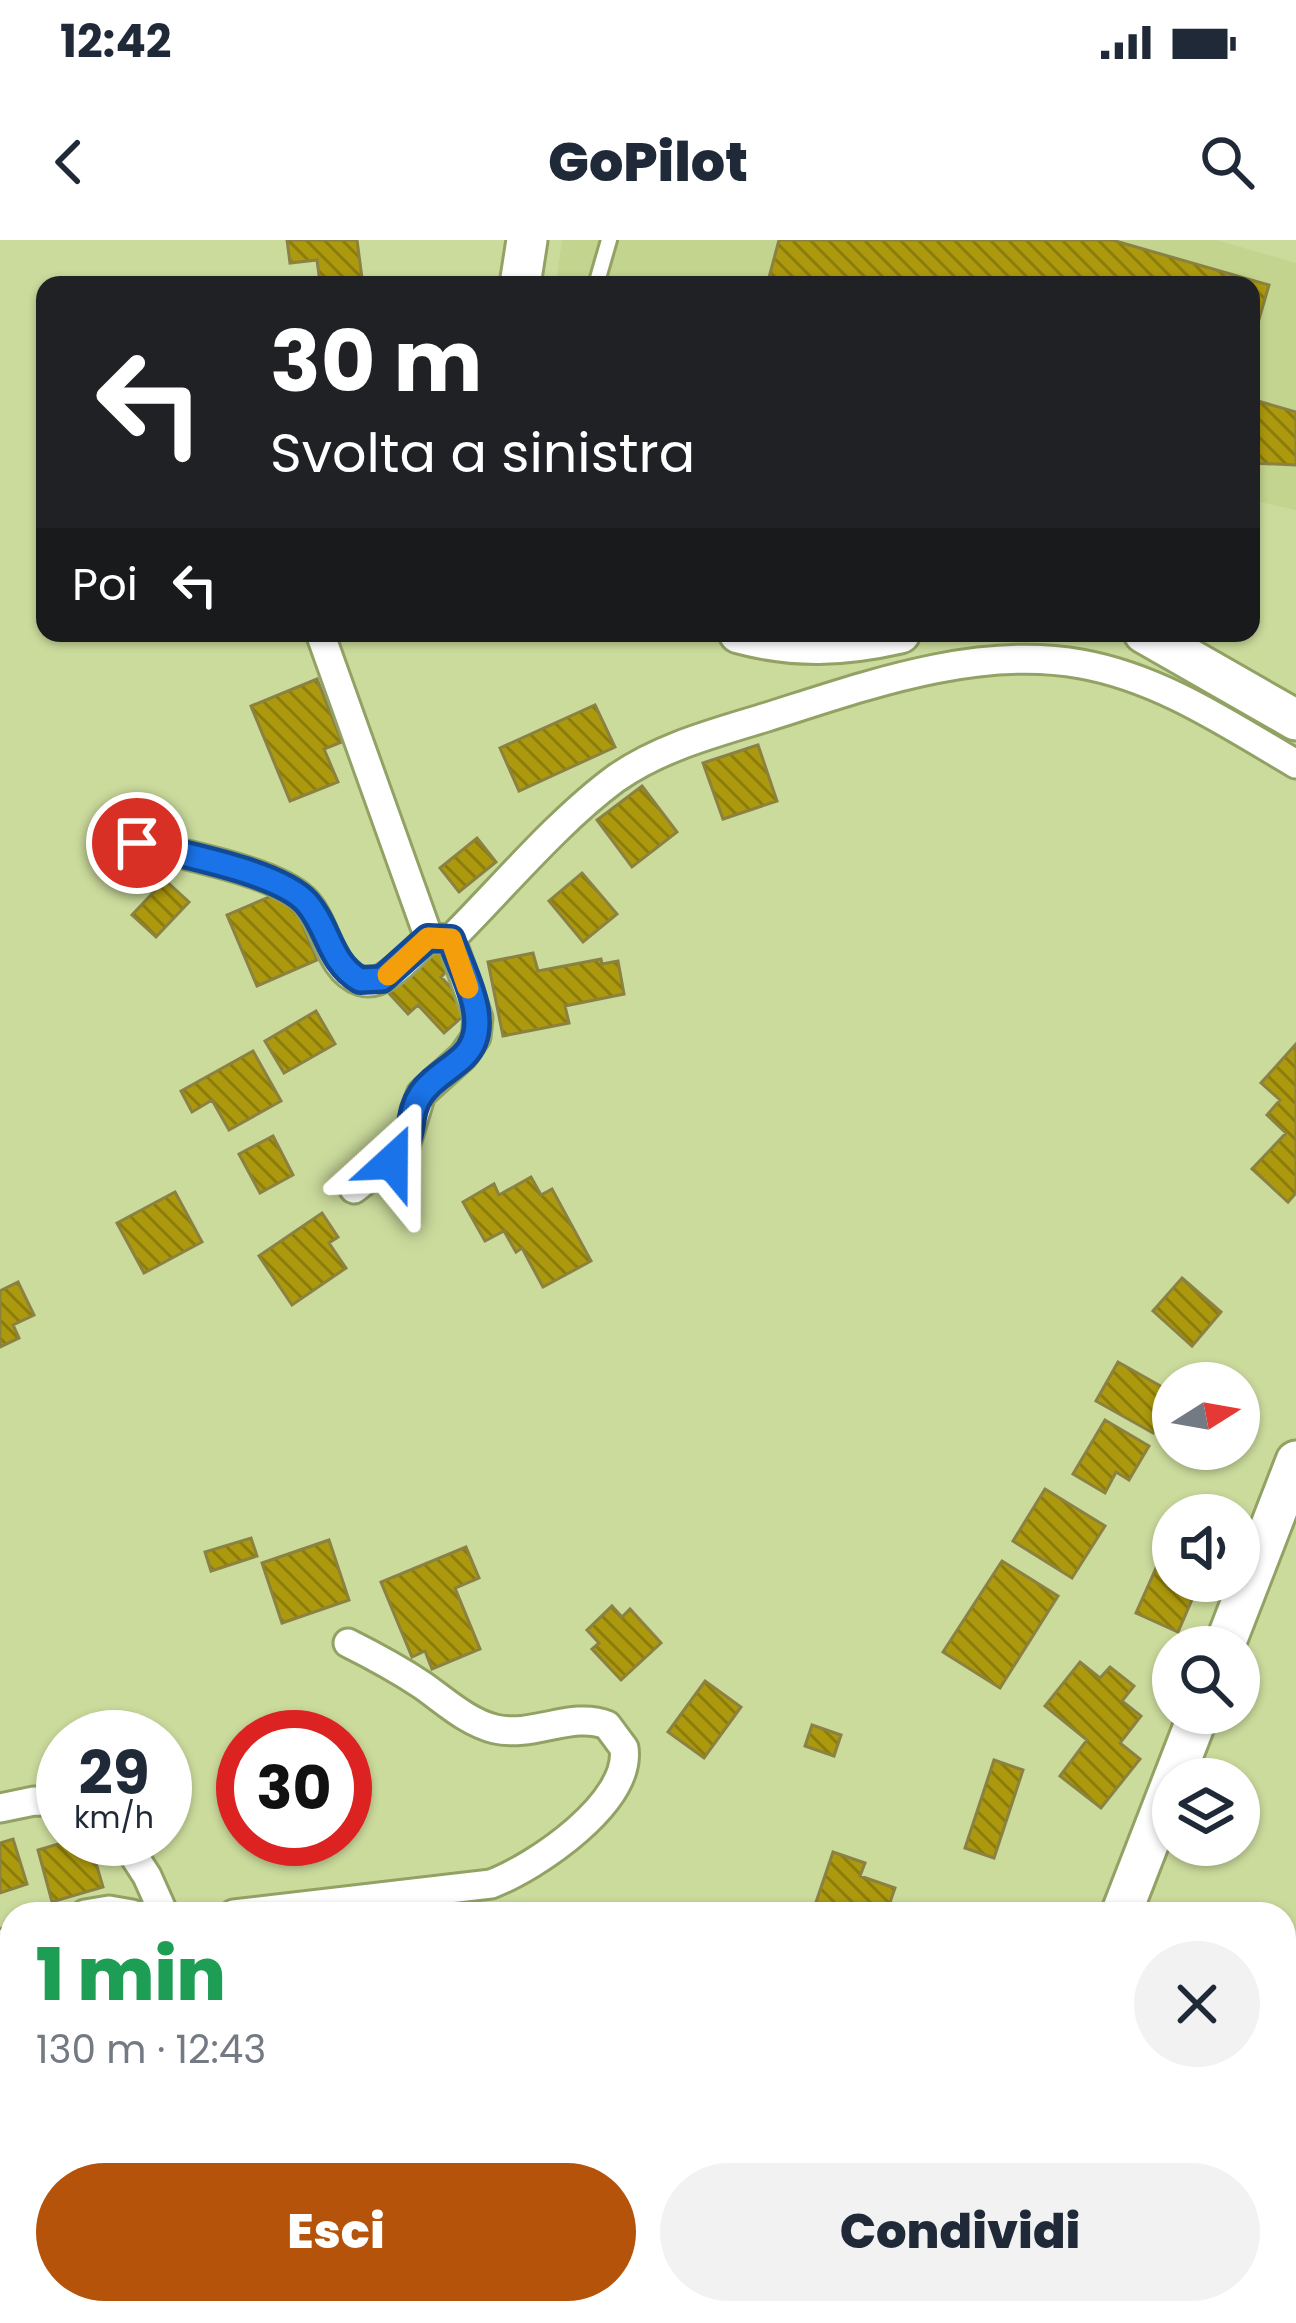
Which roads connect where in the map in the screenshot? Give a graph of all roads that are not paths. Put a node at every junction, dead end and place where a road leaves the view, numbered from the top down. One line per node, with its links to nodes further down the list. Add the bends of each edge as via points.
1 (527, 240): 3 (main road)
2 (609, 240): 4 (lane)
3 (521, 276)
4 (599, 276)
5 (324, 642): 12 (street)
6 (778, 642): 7 (main road)
7 (850, 642)
8 (1160, 642): 9 (main road)
9 (1296, 720)
10 (1296, 764): 12 (street, via 1174,695 1100,668 1023,661 918,674 708,735 632,769)
11 (137, 843): 12 (street, via 293,890 315,913 335,958 360,980 382,979)
12 (440, 938): 13 (street, via 476,1010 476,1037 421,1094 404,1150)
13 (354, 1189)
14 (1296, 1461): 15 (main road)
15 (1232, 1626)
16 (348, 1642): 22 (street, via 491,1728 601,1722 624,1748 621,1778 589,1816 545,1855 491,1884)
17 (1190, 1734): 23 (main road)
18 (36, 1801): 19 (street)
19 (0, 1808)
20 (141, 1866): 21 (street)
21 (159, 1902)
22 (337, 1902)
23 (1126, 1902)

